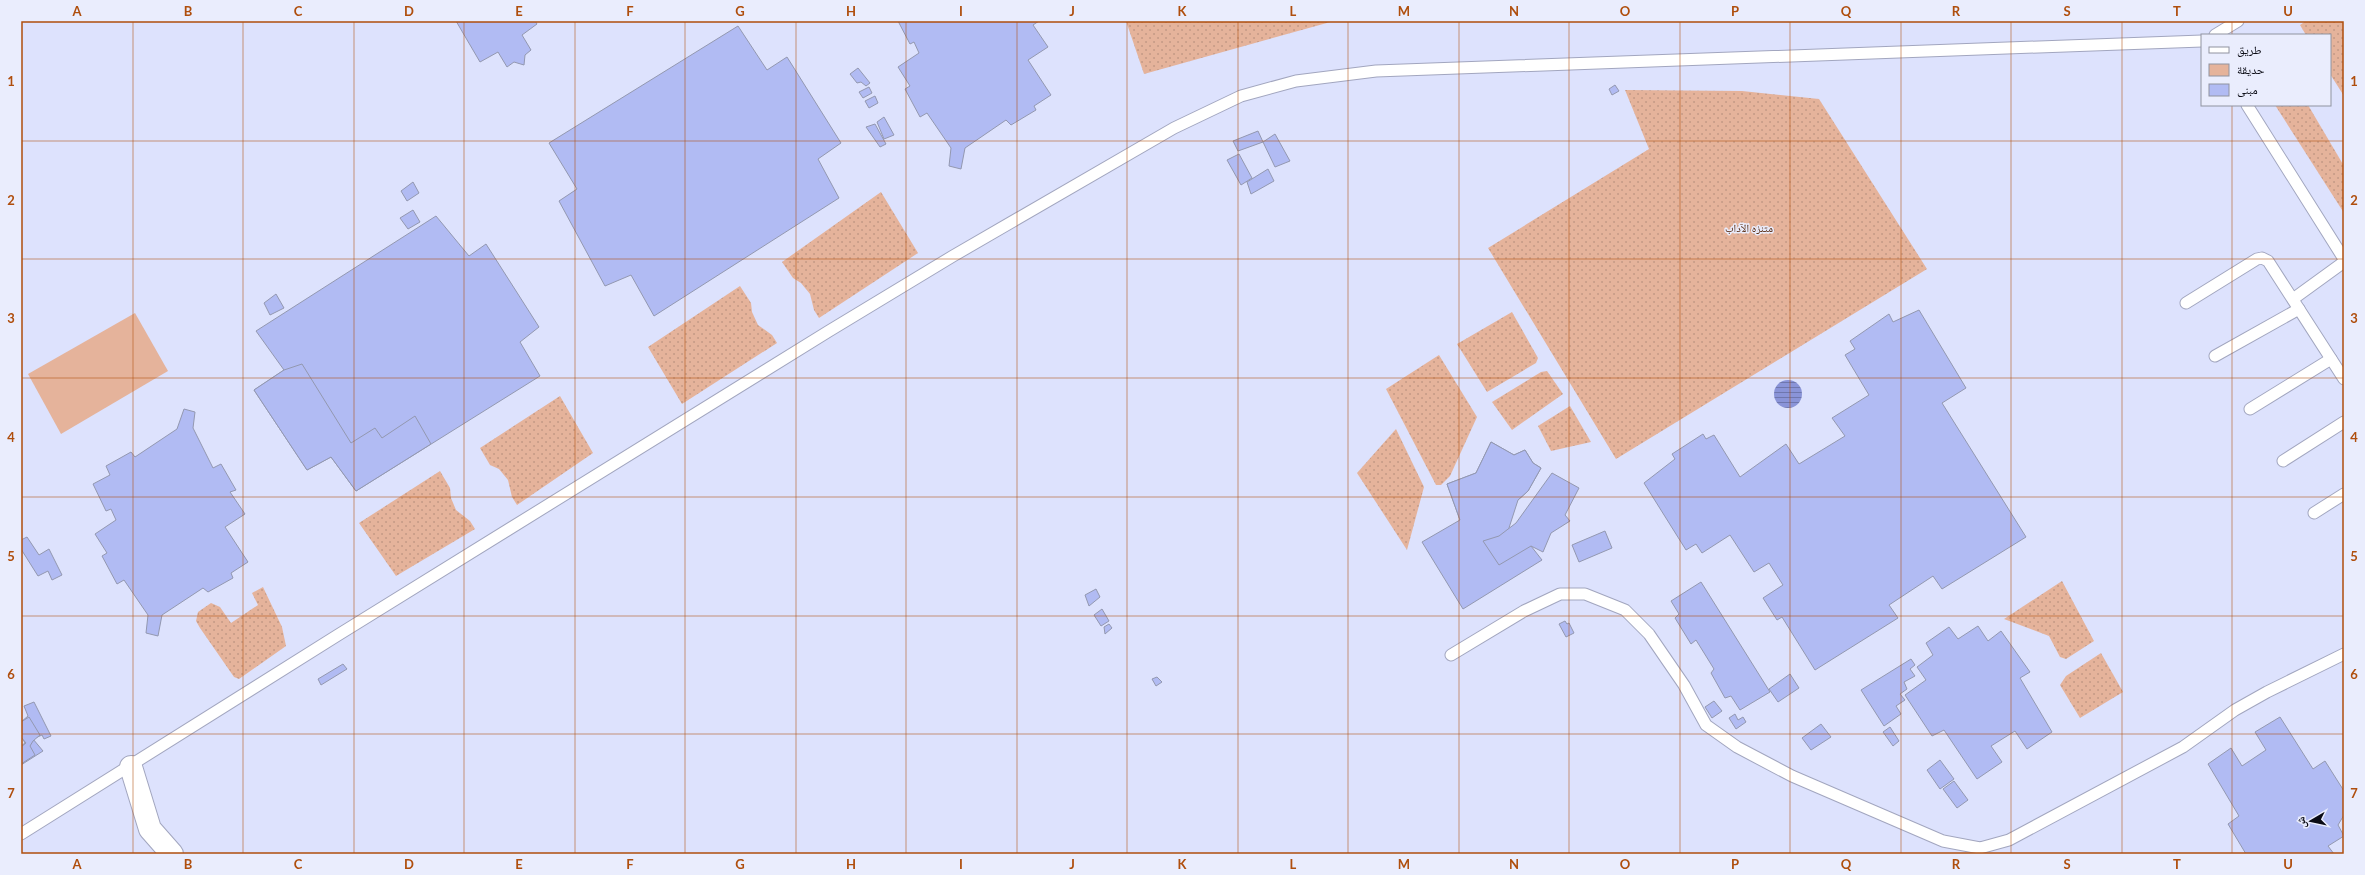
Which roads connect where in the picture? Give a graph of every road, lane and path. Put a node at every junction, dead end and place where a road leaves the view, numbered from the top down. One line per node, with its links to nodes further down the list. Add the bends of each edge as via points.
1 (2238, 21): 2 (lane)
2 (2217, 34)
3 (2201, 41): 19 (lane, via 1376,71 1296,81 1241,96 1174,128 952,256 338,635)
4 (2248, 106): 5 (lane)
5 (2344, 260): 6 (lane)
6 (2293, 299): 7 (lane, via 2268,261 2262,258); 8 (lane)
7 (2186, 303)
8 (2299, 309): 9 (lane); 10 (lane)
9 (2215, 356)
10 (2331, 358): 11 (lane); 12 (lane)
11 (2344, 379)
12 (2250, 409)
13 (2344, 422): 14 (lane)
14 (2283, 461)
15 (2344, 494): 16 (lane)
16 (2314, 513)
17 (2344, 654): 18 (lane, via 2267,692 2235,710 2183,747 2009,840 1980,848 1943,841 1792,776 1737,747 1706,725 1684,685 1649,634 1625,610 1585,594 1560,594)
18 (1451, 655)
19 (131, 767): 20 (street); 21 (lane)
20 (150, 829): 22 (street); 23 (street)
21 (21, 834)
22 (151, 854)
23 (172, 854)

